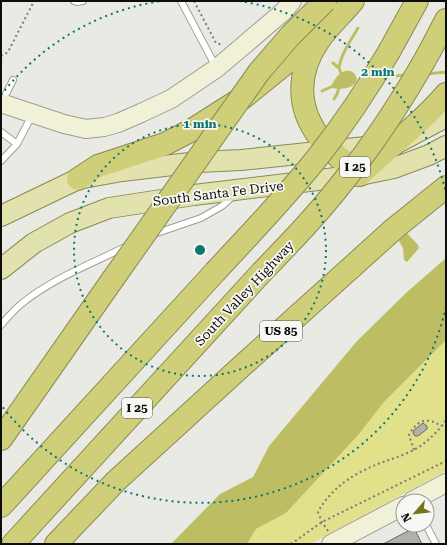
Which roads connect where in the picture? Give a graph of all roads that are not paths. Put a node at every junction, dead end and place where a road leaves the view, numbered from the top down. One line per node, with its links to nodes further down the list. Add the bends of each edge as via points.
1 (74, 1): 2 (lane)
2 (83, 1)
3 (181, 1): 10 (lane)
4 (292, 1): 10 (street, via 284,11)
5 (325, 1): 29 (highway, bridge, via 286,40 259,72)
6 (353, 1): 9 (highway)
7 (418, 1): 32 (highway, I 25, bridge, via 361,98 316,159)
8 (446, 20): 36 (highway, South Valley Highway / I 25, bridge, via 394,111 361,159 325,204)
9 (320, 38): 20 (highway, via 305,70 302,90 304,111 320,139); 23 (highway, via 244,97 192,130 166,144 98,166)
10 (217, 68): 14 (street, via 171,99 104,127 86,129)
11 (13, 80): 13 (lane)
12 (446, 94): 17 (highway)
13 (1, 103): 14 (street)
14 (33, 113): 18 (lane)
15 (446, 117): 17 (main road)
16 (1, 132): 18 (lane)
17 (397, 143): 20 (main road); 22 (highway)
18 (17, 144): 21 (lane)
19 (446, 146): 22 (main road, South Santa Fe Drive, via 394,168)
20 (332, 150): 22 (highway); 23 (main road, via 198,162)
21 (2, 158)
22 (360, 175): 25 (main road, South Santa Fe Drive)
23 (78, 179): 26 (main road)
24 (446, 187): 37 (highway, US 85, via 242,364 126,472)
25 (240, 190): 27 (main road, South Santa Fe Drive, via 109,208 70,223 34,243); 28 (lane, via 222,206 201,218 158,232 60,279 19,306)
26 (1, 216)
27 (1, 269)
28 (1, 325)
29 (1, 439)
30 (446, 483): 31 (street)
31 (428, 493)
32 (1, 506)
33 (395, 511): 35 (street)
34 (430, 533): 38 (lane)
35 (343, 541)
36 (13, 544)
37 (56, 544)
38 (436, 544)

